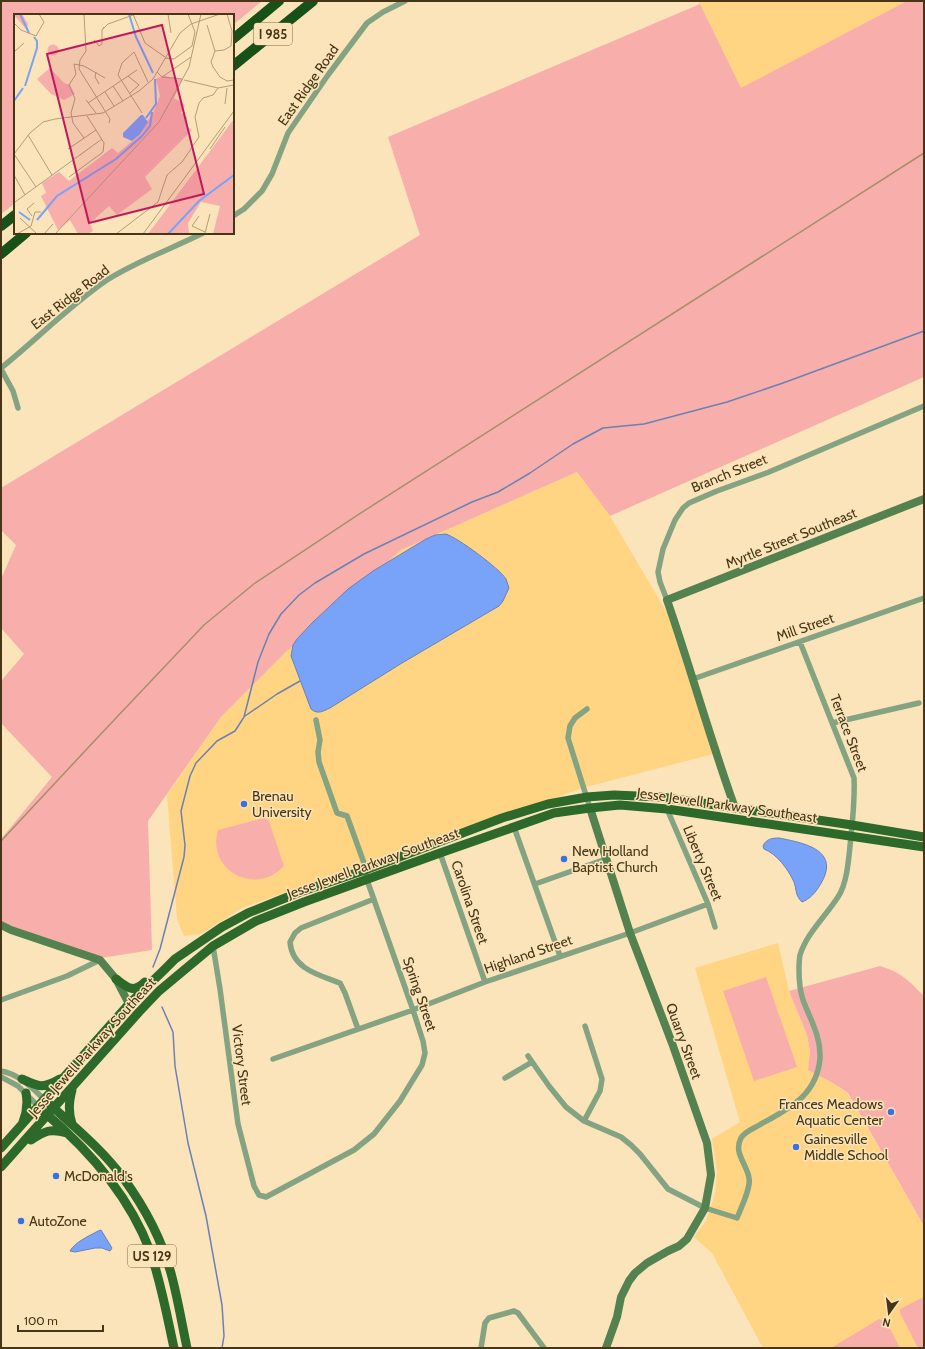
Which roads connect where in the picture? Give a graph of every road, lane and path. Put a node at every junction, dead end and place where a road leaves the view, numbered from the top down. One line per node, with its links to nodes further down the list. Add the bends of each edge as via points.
1 (279, 1): 4 (highway, I 985)
2 (313, 1): 5 (highway, I 985)
3 (403, 1): 6 (street, East Ridge Road, via 367,23 288,133 272,174 262,191)
4 (234, 38)
5 (234, 65)
6 (234, 215)
7 (14, 216): 8 (highway)
8 (1, 226)
9 (25, 234): 11 (highway)
10 (201, 234): 12 (street, East Ridge Road, via 131,265 106,281 65,312)
11 (1, 254)
12 (1, 368): 14 (street, via 13,391)
13 (924, 406): 17 (street, Branch Street, via 689,503 675,520 663,549 658,572)
14 (18, 408)
15 (924, 499): 17 (street, Myrtle Street Southeast)
16 (924, 598): 18 (street, Mill Street)
17 (668, 600): 19 (street, Branch Street)
18 (800, 642): 19 (street, Mill Street); 23 (street, Terrace Street)
19 (693, 679): 26 (street, Branch Street)
20 (919, 703): 23 (street)
21 (587, 709): 24 (street, via 575,718 570,726 568,738)
22 (316, 720): 35 (street, Spring Street, via 320,740 319,762 337,813 347,816)
23 (832, 722): 28 (street, Terrace Street, via 854,778)
24 (587, 797): 25 (street); 26 (main road, Jesse Jewell Parkway Southeast, via 661,797); 35 (main road, Jesse Jewell Parkway Southeast, via 548,804 502,818)
25 (590, 808): 27 (main road, Jesse Jewell Parkway Southeast, via 620,805); 29 (main road, Jesse Jewell Parkway Southeast, via 554,813); 34 (street, Quarry Street)
26 (735, 808): 28 (main road, Jesse Jewell Parkway Southeast)
27 (667, 809): 30 (main road, Jesse Jewell Parkway Southeast); 39 (street, Liberty Street)
28 (852, 825): 30 (street, Terrace Street); 31 (main road, Jesse Jewell Parkway Southeast)
29 (514, 827): 33 (main road, Jesse Jewell Parkway Southeast); 37 (street)
30 (851, 836): 32 (main road, Jesse Jewell Parkway Southeast); 74 (street, Terrace Street, via 850,854 839,896 810,934 800,956 799,981 803,1000 815,1026 819,1044 820,1058 813,1082 803,1097 790,1108 749,1131 742,1138 738,1148 739,1156 750,1178 737,1218)
31 (924, 837)
32 (924, 847)
33 (440, 853): 36 (main road, Jesse Jewell Parkway Southeast); 48 (street, Carolina Street)
34 (606, 859): 37 (street); 42 (street, Quarry Street)
35 (365, 870): 36 (street, Spring Street); 46 (main road, Jesse Jewell Parkway Southeast, via 248,913 200,941)
36 (367, 880): 38 (street, Spring Street); 43 (main road, Jesse Jewell Parkway Southeast, via 256,921)
37 (535, 884): 44 (street)
38 (374, 899): 51 (street, Spring Street); 53 (street, via 301,928 290,942 293,954 310,972 340,983)
39 (708, 904): 41 (street, Liberty Street); 42 (street, Highland Street)
40 (1, 925): 45 (street)
41 (715, 927)
42 (630, 933): 44 (street, Highland Street); 74 (street, Quarry Street, via 707,1143 711,1175)
43 (212, 946): 62 (main road, Jesse Jewell Parkway Southeast, via 160,991); 73 (street, Victory Street, via 238,1124)
44 (560, 956): 48 (street, Highland Street)
45 (100, 960): 47 (street); 49 (street, via 67,976)
46 (163, 971): 47 (main road, via 154,974 137,988 126,987); 50 (main road, Jesse Jewell Parkway Southeast)
47 (116, 979): 50 (street)
48 (485, 982): 51 (street, Highland Street)
49 (1, 1000)
50 (129, 1004): 58 (main road, Jesse Jewell Parkway Southeast)
51 (413, 1010): 53 (street, Highland Street); 73 (street, Spring Street, via 423,1041 422,1065 400,1101 374,1134 354,1150 266,1197 259,1195)
52 (585, 1026): 66 (street, via 602,1079 600,1092)
53 (358, 1029): 55 (street, Highland Street)
54 (528, 1056): 56 (street)
55 (273, 1059)
56 (532, 1062): 60 (street); 66 (street, via 566,1107)
57 (1, 1071): 61 (street)
58 (66, 1075): 61 (main road, via 46,1086 36,1086); 64 (main road, Jesse Jewell Parkway Southeast)
59 (1, 1077): 63 (street, via 18,1086)
60 (505, 1078)
61 (22, 1079): 64 (street)
62 (74, 1086): 65 (main road, Jesse Jewell Parkway Southeast); 68 (main road, via 68,1112)
63 (26, 1094): 64 (street); 67 (main road, via 28,1101)
64 (42, 1103): 65 (main road); 67 (main road, Jesse Jewell Parkway Southeast)
65 (51, 1112): 68 (main road, US 129); 69 (main road); 71 (main road, Jesse Jewell Parkway Southeast)
66 (584, 1121): 74 (street, via 621,1137 640,1154 668,1189)
67 (23, 1123): 70 (main road, Jesse Jewell Parkway Southeast)
68 (72, 1124): 76 (main road, US 129, via 120,1174 149,1219 172,1276)
69 (67, 1134): 71 (main road, via 56,1130 47,1131); 75 (main road, US 129, via 106,1173 138,1224 155,1266)
70 (1, 1148)
71 (18, 1149): 72 (main road, Jesse Jewell Parkway Southeast)
72 (1, 1167)
73 (254, 1186)
74 (705, 1208): 79 (street, Quarry Street, via 687,1240 647,1263 629,1281)
75 (174, 1348)
76 (187, 1348)
77 (481, 1348): 78 (street, via 485,1323 489,1318 514,1311)
78 (544, 1348)
79 (606, 1348)

